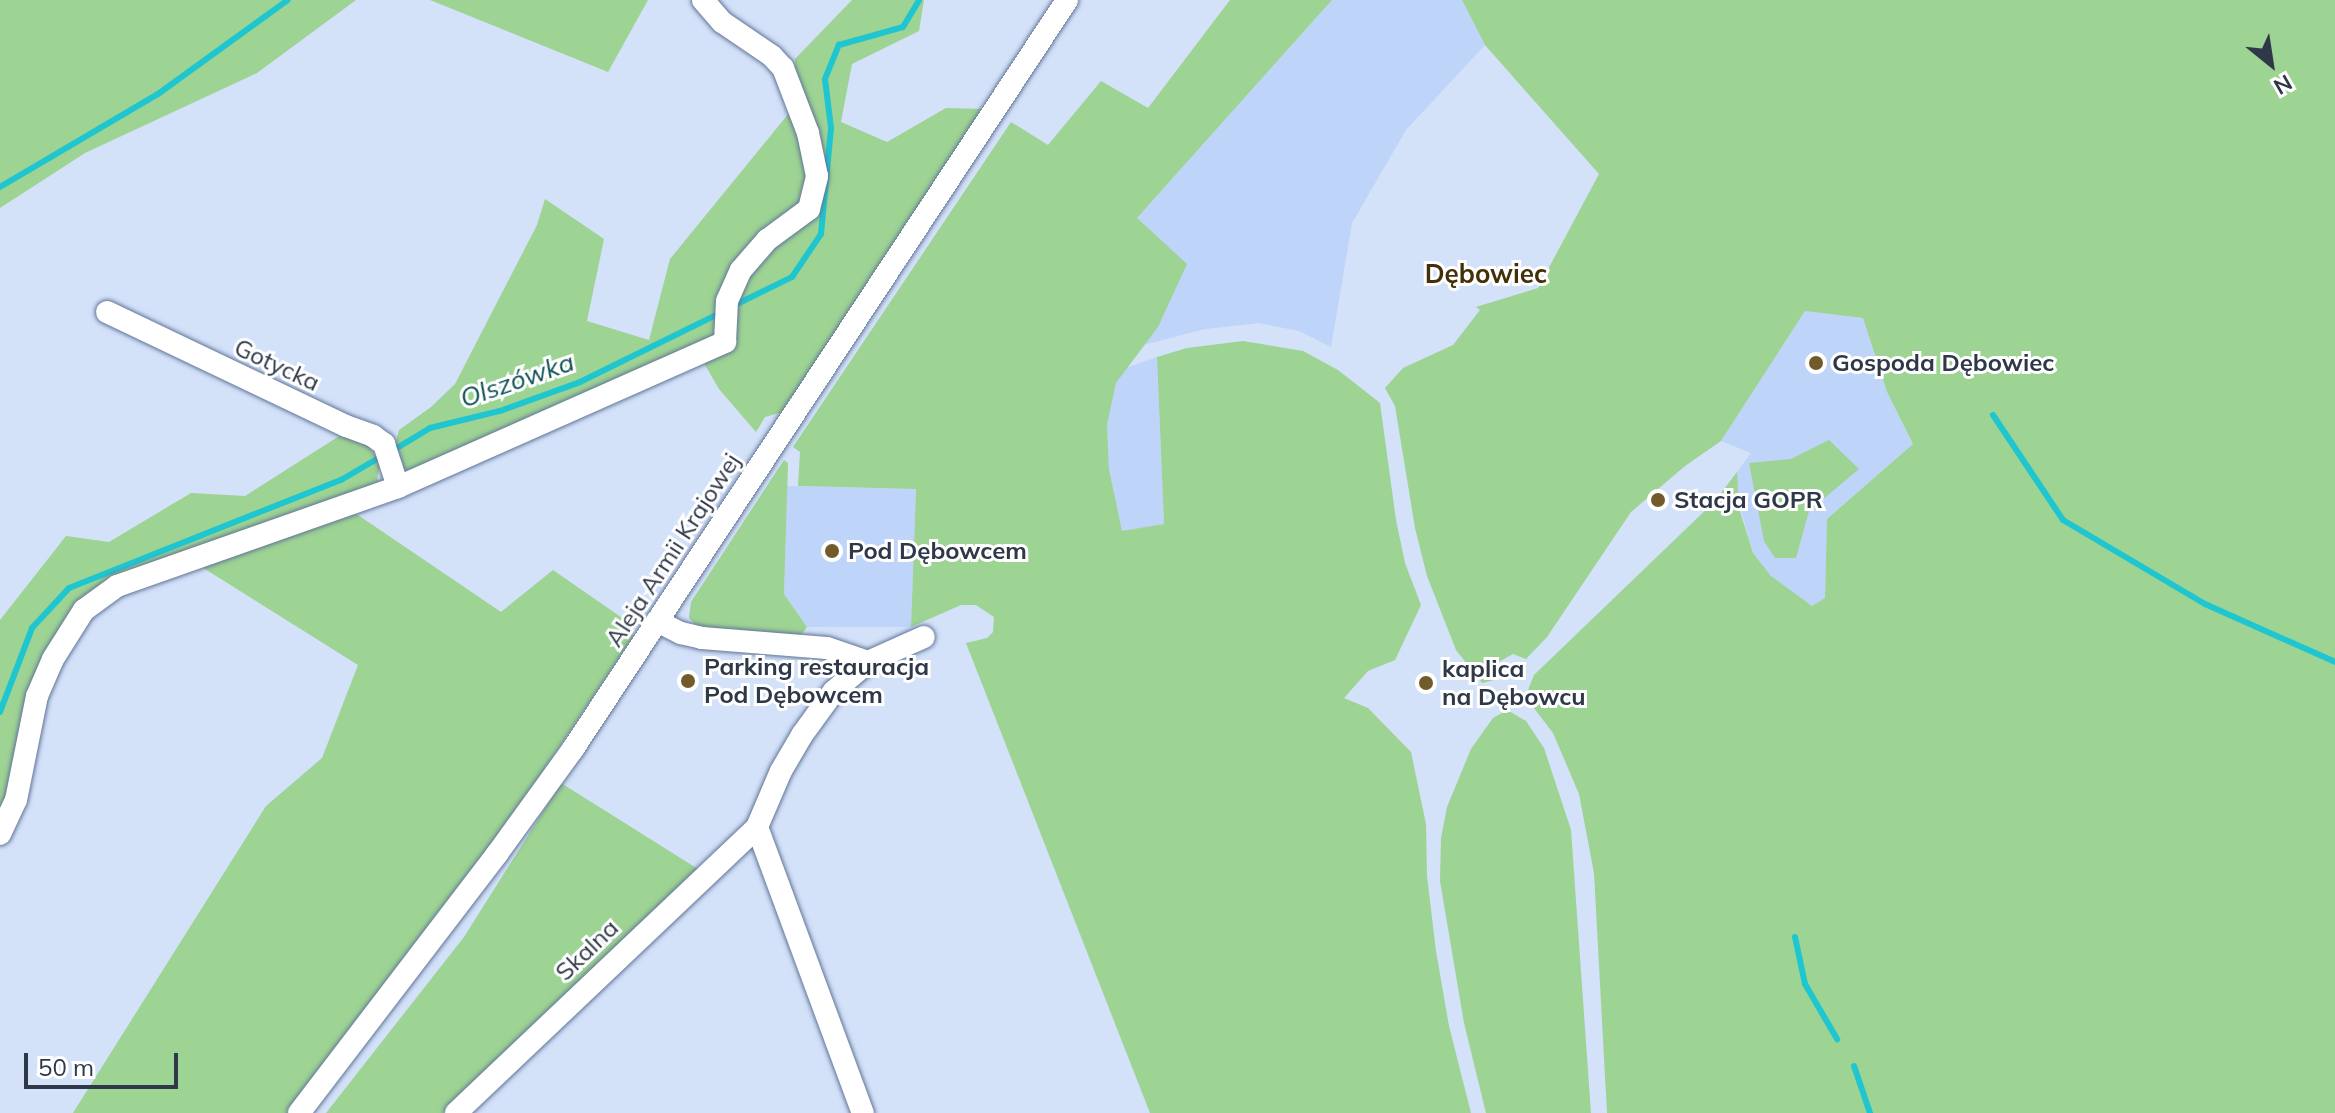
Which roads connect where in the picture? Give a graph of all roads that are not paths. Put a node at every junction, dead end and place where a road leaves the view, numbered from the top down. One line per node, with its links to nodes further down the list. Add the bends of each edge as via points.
1 (703, 0): 4 (street, via 722,22 783,68 808,133 817,176 809,209 752,255 727,301 725,342)
2 (1067, 0): 5 (street, Aleja Armii Krajowej)
3 (107, 312): 4 (street, Gotycka, via 384,444)
4 (396, 479): 9 (street, via 117,586 84,610 67,632 37,696 16,800)
5 (657, 621): 7 (street, via 702,638 827,648); 10 (street, Aleja Armii Krajowej, via 514,831)
6 (924, 637): 7 (street, Skalna)
7 (868, 662): 8 (street, Skalna, via 834,691 802,735)
8 (757, 827): 11 (street, Skalna); 12 (street)
9 (0, 834)
10 (299, 1113)
11 (456, 1113)
12 (863, 1113)

